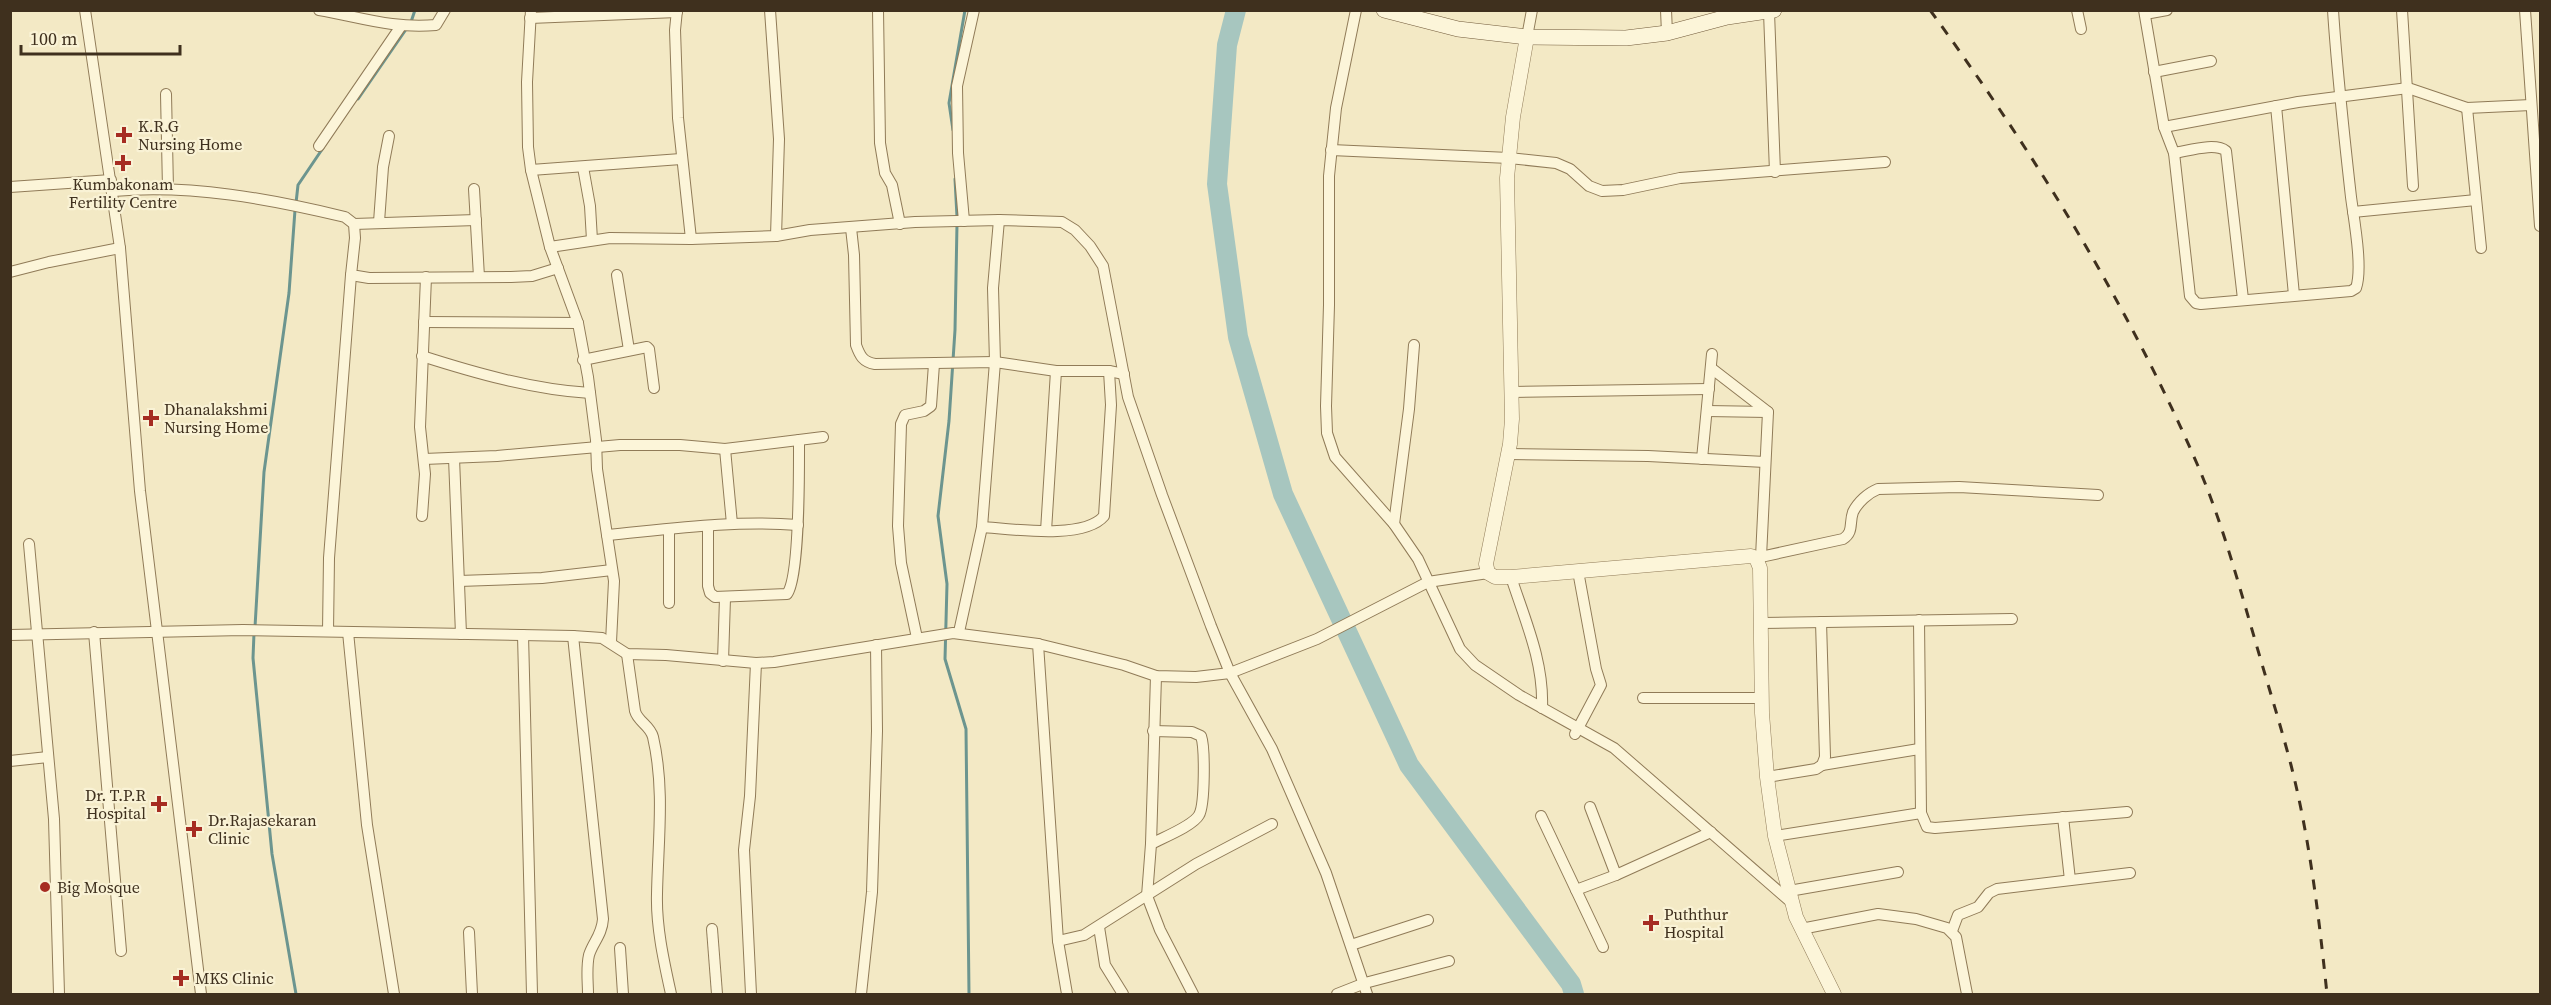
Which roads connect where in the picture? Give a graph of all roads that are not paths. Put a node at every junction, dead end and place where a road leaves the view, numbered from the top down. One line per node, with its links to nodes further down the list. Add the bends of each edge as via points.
1 (85, 10): 44 (street)
2 (319, 10): 21 (street)
3 (445, 10): 21 (street, via 436,25)
4 (770, 10): 61 (street, via 779,139)
5 (878, 10): 58 (street, via 880,143)
6 (974, 10): 55 (street, via 957,86 958,153)
7 (1356, 10): 36 (street, via 1336,108)
8 (1384, 10): 24 (main road, via 1458,29)
9 (1532, 10): 24 (street)
10 (1666, 10): 23 (street)
11 (2077, 10): 22 (street)
12 (2167, 10): 18 (street)
13 (2333, 10): 29 (street)
14 (2402, 10): 27 (street)
15 (2525, 10): 30 (street)
16 (677, 11): 19 (street); 39 (street)
17 (1772, 11): 20 (main road); 43 (street)
18 (2145, 12): 26 (street)
19 (530, 14): 42 (street, via 527,111)
20 (1727, 14): 23 (main road)
21 (397, 26): 35 (street)
22 (2081, 28)
23 (1666, 33): 24 (main road, via 1626,38)
24 (1527, 37): 38 (street)
25 (2211, 61): 26 (street)
26 (2154, 72): 33 (street)
27 (2408, 88): 29 (street); 32 (street); 45 (street)
28 (166, 94): 47 (street)
29 (2340, 96): 31 (street); 52 (street)
30 (2531, 105): 32 (street); 51 (street)
31 (2276, 106): 33 (street); 73 (street)
32 (2467, 108): 50 (street)
33 (2164, 127): 37 (street)
34 (389, 136): 56 (street)
35 (319, 146)
36 (1332, 150): 38 (street); 106 (street, via 1327,433 1335,456)
37 (2174, 153): 74 (street, via 2192,300 2201,304); 74 (street, via 2214,147 2226,151)
38 (1509, 158): 43 (street, via 1556,163 1602,191 1680,178); 90 (street, via 1506,209)
39 (681, 159): 41 (street); 62 (street)
40 (1885, 162): 43 (street)
41 (583, 167): 42 (street); 63 (street)
42 (531, 170): 64 (street)
43 (1775, 172)
44 (111, 180): 46 (street); 49 (street)
45 (2413, 186)
46 (10, 187)
47 (168, 189): 49 (street); 57 (street, via 243,196 308,208 345,217)
48 (474, 189): 53 (street)
49 (113, 191): 65 (street)
50 (2476, 200): 52 (street); 66 (street)
51 (2539, 205): 59 (street)
52 (2353, 213): 73 (street, via 2359,281 2356,288)
53 (476, 220): 56 (street); 72 (street)
54 (999, 220): 55 (street); 82 (street, via 993,288); 87 (street, via 1062,222 1090,246 1102,266)
55 (966, 221): 58 (street)
56 (379, 222): 57 (street)
57 (354, 224): 69 (street)
58 (900, 224): 60 (street)
59 (2541, 226)
60 (851, 228): 61 (street); 83 (street, via 856,345 860,356 875,364)
61 (776, 236): 62 (street)
62 (691, 239): 63 (street)
63 (592, 240): 64 (street)
64 (550, 247): 67 (street)
65 (120, 248): 68 (street); 128 (street)
66 (2481, 249)
67 (558, 268): 72 (street, via 531,276); 76 (street)
68 (10, 272)
69 (351, 275): 71 (street); 129 (street, via 329,558)
70 (617, 275): 78 (street)
71 (426, 277): 72 (street); 75 (street)
72 (479, 277)
73 (2294, 295): 74 (street)
74 (2243, 299)
75 (424, 322): 76 (street); 80 (street)
76 (578, 323): 81 (street)
77 (1414, 345): 106 (street)
78 (629, 350): 81 (street); 88 (street, via 648,348)
79 (1712, 354): 84 (street)
80 (422, 356): 91 (street, via 479,374); 100 (street, via 420,427)
81 (583, 360): 91 (street)
82 (995, 362): 83 (street); 85 (street); 109 (street)
83 (937, 363): 137 (street, via 931,406 905,415 901,424 901,563)
84 (1711, 368): 89 (street); 93 (street)
85 (1056, 371): 86 (street); 111 (street)
86 (1109, 371): 87 (street); 111 (street, via 1111,405 1104,516 1091,527)
87 (1124, 374): 144 (street, via 1128,397 1162,495)
88 (654, 388)
89 (1709, 389): 90 (street); 92 (street)
90 (1512, 392): 98 (street)
91 (590, 393): 96 (street)
92 (1707, 411): 93 (street); 101 (street)
93 (1768, 412): 102 (street)
94 (823, 437): 95 (street)
95 (799, 440): 97 (street); 107 (street)
96 (596, 447): 97 (street, via 680,445); 99 (street); 112 (street)
97 (725, 449): 105 (street)
98 (1508, 454): 101 (street); 117 (street, via 1486,564)
99 (454, 458): 100 (street); 119 (street)
100 (424, 459): 104 (street)
101 (1702, 459): 102 (street)
102 (1765, 462): 114 (street)
103 (2098, 495): 114 (street, via 1959,487 1878,489 1868,493 1855,509 1851,531 1843,539)
104 (422, 516)
105 (732, 524): 107 (street); 108 (street)
106 (1394, 524): 120 (street, via 1418,559)
107 (798, 525): 121 (street, via 787,594)
108 (708, 526): 110 (street); 121 (street, via 708,586 715,597)
109 (982, 527): 111 (street); 131 (street)
110 (669, 530): 112 (street); 122 (street)
111 (1046, 531)
112 (607, 535): 115 (street)
113 (28, 544): 135 (street)
114 (1758, 557): 116 (street); 126 (street)
115 (612, 570): 119 (street, via 542,579); 138 (street)
116 (1578, 571): 118 (street); 149 (street, via 1601,685)
117 (1488, 573): 118 (street, via 1495,578); 120 (street)
118 (1511, 577): 148 (street, via 1541,673)
119 (459, 581): 132 (street)
120 (1428, 582): 144 (street, via 1356,619); 148 (street, via 1460,649 1474,665)
121 (725, 598): 142 (street)
122 (669, 603)
123 (2012, 619): 124 (street)
124 (1919, 620): 125 (street); 151 (street)
125 (1821, 622): 126 (street); 154 (street, via 1825,720)
126 (1761, 623): 147 (street)
127 (94, 632): 128 (street); 135 (street); 182 (street)
128 (156, 632): 129 (street); 186 (street)
129 (328, 632): 130 (street)
130 (348, 632): 132 (street); 187 (street, via 367,825)
131 (956, 633): 137 (street); 139 (street)
132 (461, 634): 134 (street)
133 (10, 635): 135 (street)
134 (523, 635): 136 (street); 189 (street)
135 (37, 636): 152 (street)
136 (573, 636): 138 (street); 190 (street, via 603,920 587,963)
137 (921, 637): 140 (street)
138 (611, 642): 141 (street)
139 (1038, 644): 145 (street); 178 (street)
140 (876, 645): 143 (street); 195 (street, via 872,892)
141 (627, 654): 142 (street); 192 (street, via 635,711 652,733 658,765 657,912)
142 (723, 661): 143 (street)
143 (756, 663): 194 (street, via 744,850)
144 (1230, 672): 145 (street, via 1196,677); 179 (street, via 1272,749 1326,873)
145 (1156, 676): 150 (street)
146 (1643, 698): 147 (street)
147 (1762, 698): 155 (street)
148 (1542, 708): 149 (street)
149 (1576, 731): 162 (street, via 1614,748)
150 (1153, 732): 164 (street); 164 (street, via 1201,735 1202,802 1194,821)
151 (1919, 749): 154 (street); 158 (street)
152 (48, 757): 153 (street); 185 (street, via 54,819)
153 (10, 761)
154 (1822, 765): 155 (street)
155 (1767, 777): 163 (street)
156 (1590, 807): 167 (street)
157 (2127, 812): 160 (street)
158 (1920, 813): 160 (street, via 1927,826 1935,828); 163 (street)
159 (1541, 816): 169 (street)
160 (2063, 817): 168 (street)
161 (1272, 824): 170 (street, via 1196,864)
162 (1711, 832): 167 (street); 171 (street)
163 (1775, 836): 171 (street)
164 (1151, 844): 170 (street)
165 (1898, 872): 171 (street)
166 (2130, 873): 168 (street)
167 (1616, 875): 169 (street)
168 (2070, 880): 176 (street, via 1991,891 1978,907 1958,915)
169 (1576, 890): 180 (street)
170 (1147, 896): 173 (street); 198 (street)
171 (1791, 897): 175 (street)
172 (1428, 920): 179 (street)
173 (1099, 927): 178 (street); 197 (street, via 1105,965)
174 (712, 928): 193 (street)
175 (1802, 929): 176 (street, via 1878,914 1916,919); 201 (street)
176 (1952, 931): 202 (street)
177 (469, 932): 188 (street)
178 (1058, 941): 196 (street)
179 (1351, 945): 184 (street)
180 (1603, 947)
181 (620, 948): 191 (street)
182 (121, 951)
183 (1449, 961): 184 (street)
184 (1365, 983): 199 (street); 200 (street)
185 (59, 994)
186 (201, 994)
187 (394, 994)
188 (472, 994)
189 (532, 994)
190 (588, 994)
191 (623, 994)
192 (671, 994)
193 (717, 994)
194 (751, 994)
195 (861, 994)
196 (1067, 994)
197 (1123, 994)
198 (1193, 994)
199 (1337, 994)
200 (1367, 994)
201 (1834, 994)
202 (1967, 994)

